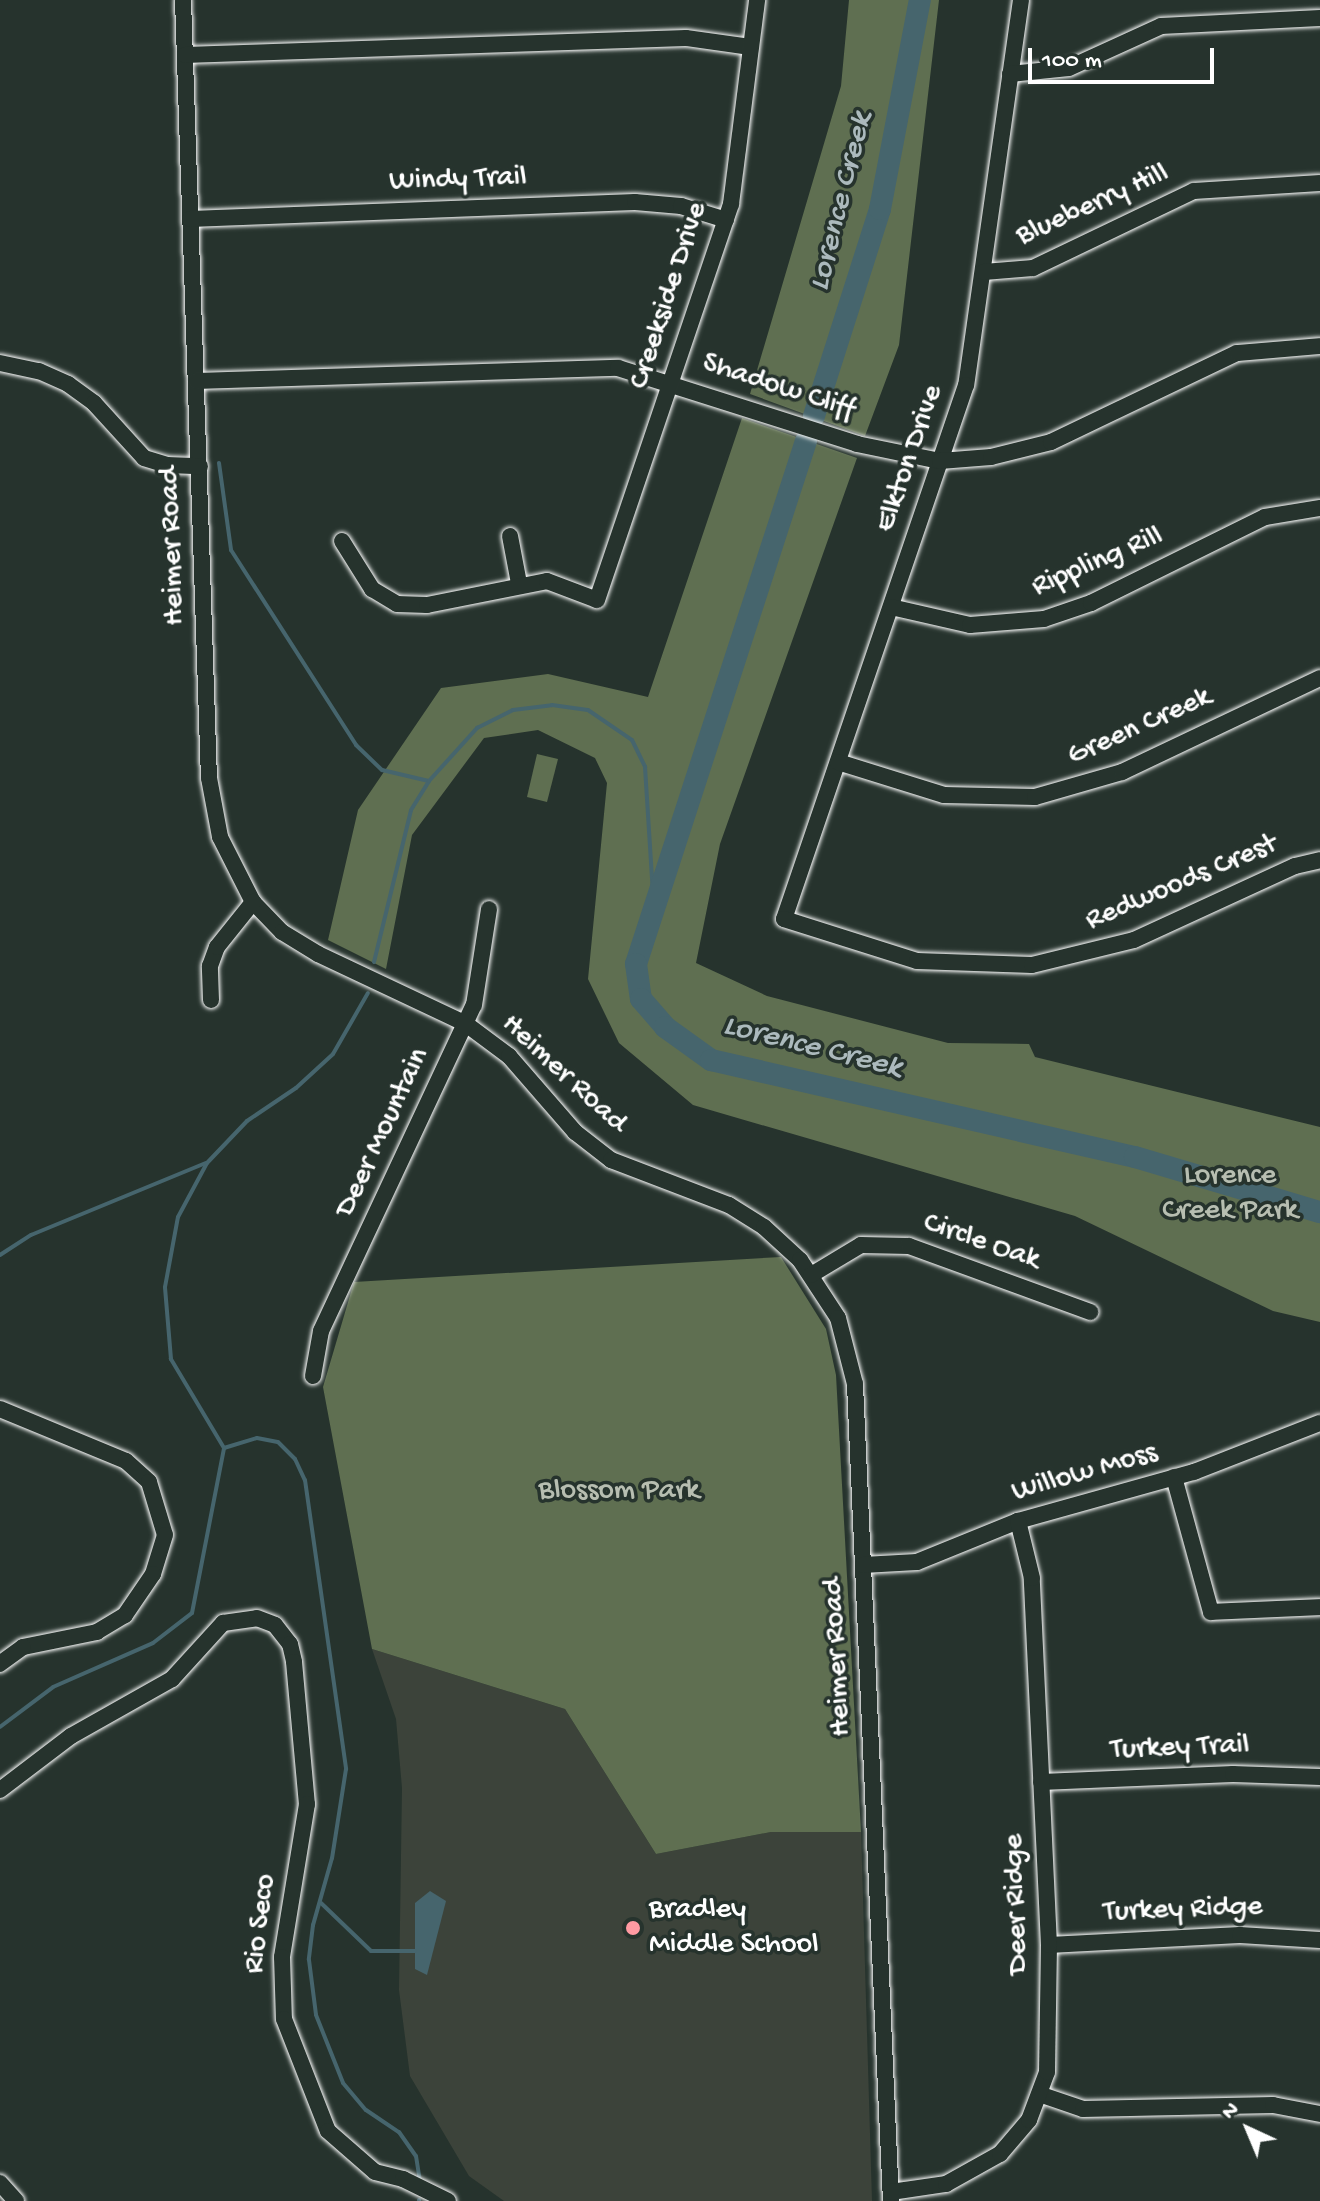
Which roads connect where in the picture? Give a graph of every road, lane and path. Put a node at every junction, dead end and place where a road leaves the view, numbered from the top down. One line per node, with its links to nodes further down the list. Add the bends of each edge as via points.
1 (183, 0): 6 (street, Heimer Road)
2 (757, 0): 5 (street, Creekside Drive)
3 (1021, 0): 7 (street, Elkton Drive)
4 (1320, 18): 7 (street, via 1161,26 1069,68)
5 (750, 47): 6 (street, via 686,38); 10 (street, Creekside Drive)
6 (185, 55): 9 (street, Heimer Road)
7 (1010, 74): 11 (street, Elkton Drive)
8 (1320, 183): 11 (street, Blueberry Hill, via 1194,191 1033,268)
9 (190, 219): 10 (street, Windy Trail, via 635,202 681,206); 14 (street, Heimer Road)
10 (726, 220): 15 (street, Creekside Drive)
11 (984, 272): 16 (street, Elkton Drive, via 973,354)
12 (1320, 346): 16 (street, Shadow Cliff, via 1237,353 1051,442 991,457)
13 (0, 363): 17 (street, via 68,384 94,403 144,458)
14 (196, 381): 15 (street, Shadow Cliff, via 606,368); 17 (street, Heimer Road)
15 (671, 382): 16 (street, Shadow Cliff, via 857,444); 21 (street, Creekside Drive, via 597,600 556,583)
16 (940, 461): 22 (street, Elkton Drive)
17 (200, 466): 26 (street, Heimer Road, via 213,809 226,853)
18 (1320, 508): 22 (street, Rippling Rill, via 1265,517 1091,603 1044,619 970,625)
19 (510, 536): 21 (street)
20 (342, 541): 21 (street, via 372,589 397,604 427,605)
21 (519, 583)
22 (891, 607): 24 (street, Elkton Drive)
23 (1320, 678): 24 (street, Green Creek, via 1122,772 1035,797 944,795)
24 (838, 762): 28 (street, Elkton Drive)
25 (1320, 860): 28 (street, Redwoods Crest, via 1295,866 1134,940 1032,965 917,961)
26 (253, 902): 29 (street, via 217,947 210,966); 30 (street, Heimer Road, via 282,932 318,954)
27 (489, 909): 30 (street, Deer Mountain, via 474,1005)
28 (784, 919)
29 (211, 1000)
30 (466, 1024): 31 (street, Heimer Road, via 509,1056 575,1132 602,1153 644,1176 729,1205 775,1236); 33 (street, Deer Mountain, via 321,1331)
31 (811, 1275): 32 (street, Circle Oak, via 861,1245 909,1246); 38 (street, Heimer Road, via 838,1318 855,1384)
32 (1090, 1312)
33 (313, 1376)
34 (0, 1409): 40 (street, via 126,1461 149,1482 165,1535 153,1574 137,1601 97,1632 23,1647)
35 (1320, 1423): 36 (street, Willow Moss)
36 (1174, 1477): 37 (street, Willow Moss); 39 (street, via 1211,1612)
37 (1018, 1521): 38 (street, Willow Moss, via 917,1562); 42 (street, Deer Ridge, via 1032,1578)
38 (863, 1565): 49 (street, Heimer Road)
39 (1320, 1607)
40 (0, 1664)
41 (1320, 1777): 42 (street, Turkey Trail, via 1233,1774)
42 (1041, 1782): 45 (street, Deer Ridge)
43 (0, 1790): 51 (street, Rio Seco, via 71,1736 172,1679 232,1619 257,1618 275,1625 290,1644 294,1662 307,1804 282,1989 284,2019 319,2115 359,2162)
44 (1320, 1940): 45 (street, Turkey Ridge, via 1240,1935)
45 (1049, 1945): 46 (street, Deer Ridge, via 1049,2058)
46 (1042, 2095): 47 (street, via 1083,2109 1273,2105); 49 (street, Deer Ridge, via 1021,2132 987,2164 946,2184)
47 (1320, 2114)
48 (0, 2183): 50 (street)
49 (891, 2196)
50 (16, 2201)
51 (448, 2201)

